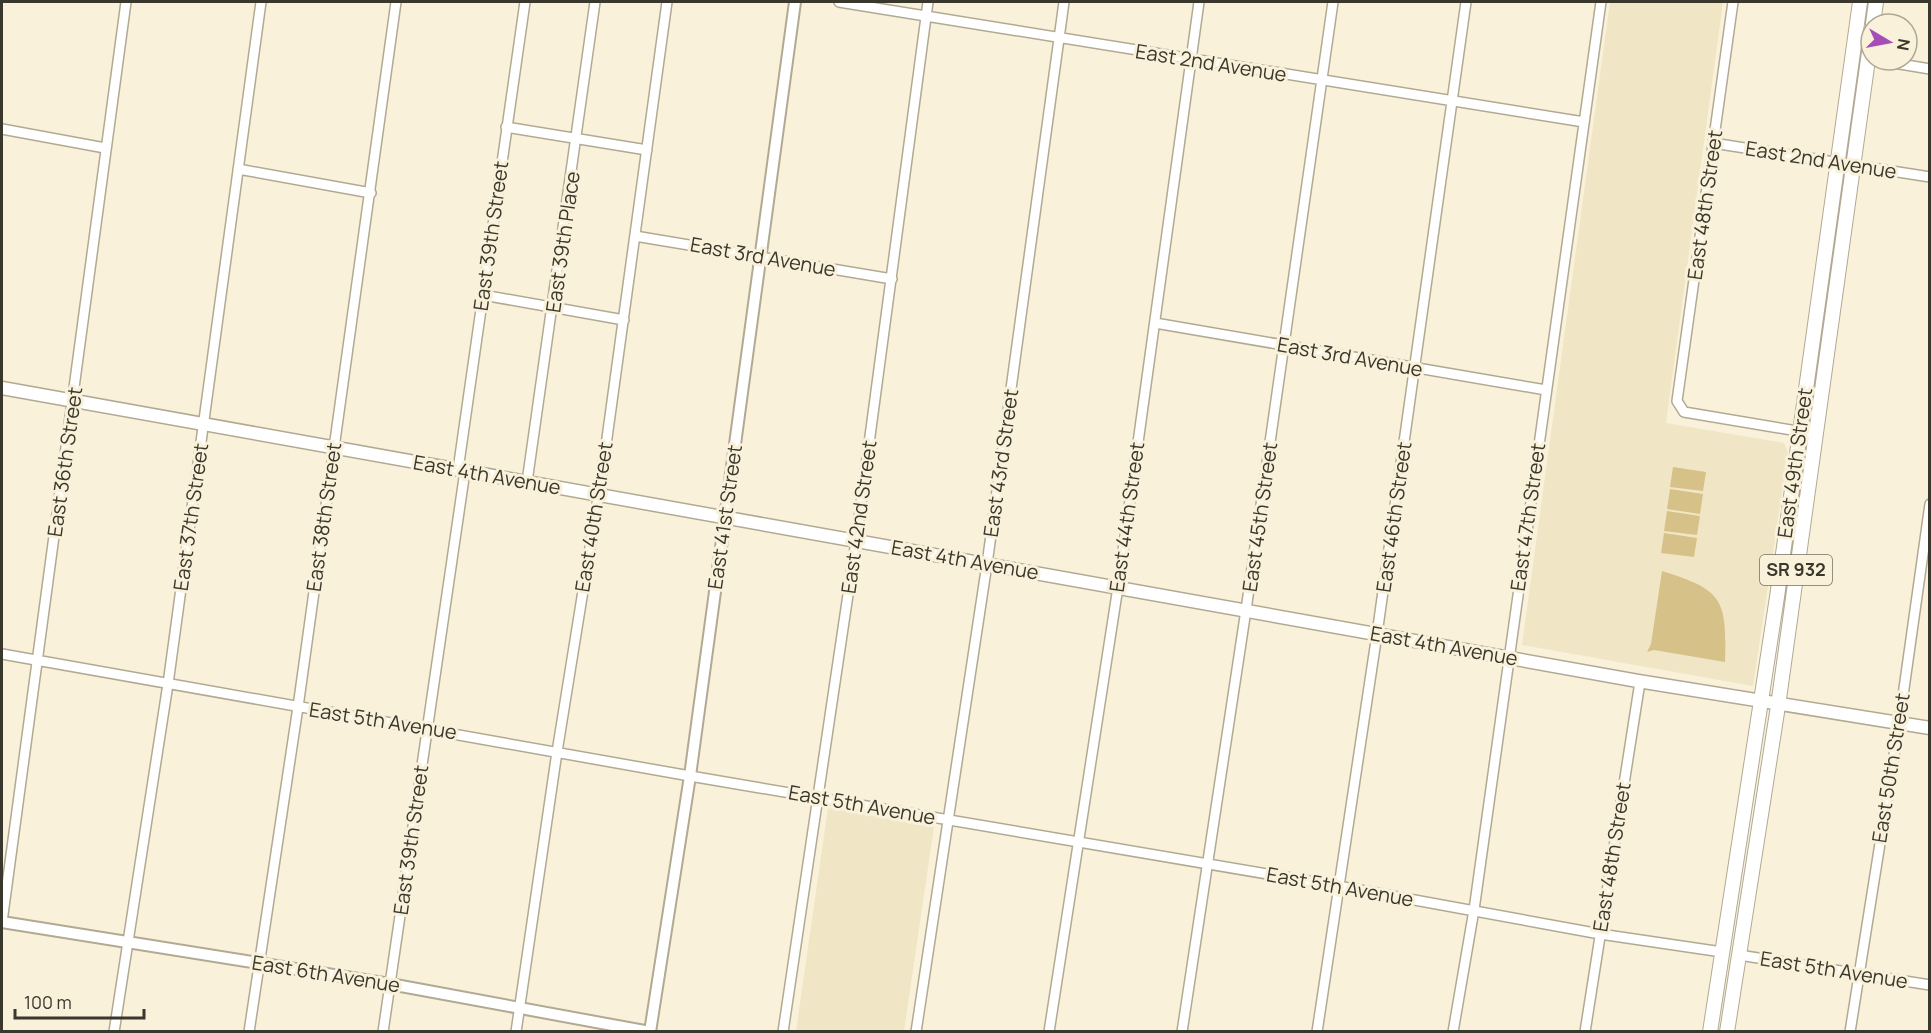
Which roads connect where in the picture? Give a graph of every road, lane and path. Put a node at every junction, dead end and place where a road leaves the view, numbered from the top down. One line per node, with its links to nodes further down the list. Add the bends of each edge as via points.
1 (126, 2): 30 (street, East 36th Street)
2 (261, 2): 34 (street, East 37th Street)
3 (396, 2): 36 (street, East 38th Street)
4 (525, 2): 26 (street, East 39th Street)
5 (595, 2): 28 (street, East 39th Place)
6 (667, 2): 31 (street, East 40th Street)
7 (795, 2): 38 (street, East 41st Street)
8 (839, 2): 17 (street, East 2nd Avenue)
9 (928, 2): 17 (street, East 42nd Street)
10 (1064, 2): 18 (street, East 43rd Street)
11 (1199, 2): 21 (street, East 44th Street)
12 (1333, 2): 23 (street, East 45th Street)
13 (1466, 2): 24 (street, East 46th Street)
14 (1601, 2): 25 (street, East 47th Street)
15 (1733, 2): 29 (street, East 48th Street)
16 (1860, 2): 19 (main road, East 49th Street / SR 932)
17 (926, 16): 18 (street, East 2nd Avenue); 39 (street, East 42nd Street)
18 (1059, 38): 21 (street, East 2nd Avenue); 59 (street, East 43rd Street)
19 (1852, 56): 20 (street); 32 (main road, East 49th Street / SR 932)
20 (1859, 57)
21 (1191, 58): 23 (street, East 2nd Avenue); 43 (street, East 44th Street)
22 (1870, 72): 33 (main road, East 49th Street / SR 932)
23 (1322, 81): 24 (street, East 2nd Avenue); 44 (street, East 45th Street)
24 (1451, 101): 25 (street, East 2nd Avenue); 45 (street, East 46th Street)
25 (1584, 122): 47 (street, East 47th Street)
26 (506, 127): 28 (street); 40 (street, East 39th Street)
27 (2, 129): 30 (street)
28 (577, 138): 31 (street); 41 (street, East 39th Place)
29 (1713, 143): 32 (street, East 2nd Avenue); 50 (street, East 48th Street, via 1679,408)
30 (105, 148): 48 (street, East 36th Street)
31 (647, 150): 37 (street, East 40th Street)
32 (1838, 162): 33 (street, East 2nd Avenue); 50 (main road, East 49th Street / SR 932)
33 (1853, 165): 35 (street, East 2nd Avenue); 51 (main road, East 49th Street / SR 932)
34 (238, 168): 36 (street); 49 (street, East 37th Street)
35 (1929, 177)
36 (371, 193): 52 (street, East 38th Street)
37 (635, 236): 38 (street, East 3rd Avenue); 42 (street, East 40th Street)
38 (761, 256): 39 (street, East 3rd Avenue); 57 (street, East 41st Street)
39 (892, 279): 58 (street, East 42nd Street)
40 (483, 295): 41 (street); 53 (street, East 39th Street, via 466,411)
41 (554, 308): 42 (street); 54 (street, East 39th Place)
42 (624, 320): 55 (street, East 40th Street)
43 (1155, 323): 44 (street, East 3rd Avenue); 60 (street, East 44th Street)
44 (1284, 346): 45 (street, East 3rd Avenue); 61 (street, East 45th Street)
45 (1415, 368): 47 (street, East 3rd Avenue); 62 (street, East 46th Street)
46 (2, 388): 48 (main road, East 4th Avenue)
47 (1546, 390): 64 (street, East 47th Street)
48 (74, 401): 49 (main road, East 4th Avenue); 65 (street, East 36th Street)
49 (204, 424): 52 (main road, East 4th Avenue); 67 (street, East 37th Street)
50 (1799, 431): 51 (street); 68 (main road, East 49th Street / SR 932)
51 (1815, 434): 69 (main road, East 49th Street / SR 932)
52 (333, 448): 53 (main road, East 4th Avenue); 70 (street, East 38th Street)
53 (462, 470): 54 (main road, East 4th Avenue); 72 (street, East 39th Street)
54 (527, 482): 55 (main road, East 4th Avenue)
55 (598, 494): 57 (main road, East 4th Avenue); 74 (street, East 40th Street)
56 (1929, 504): 71 (street, East 50th Street)
57 (725, 517): 58 (main road, East 4th Avenue); 75 (street, East 41st Street)
58 (856, 541): 59 (main road, East 4th Avenue); 76 (street, East 42nd Street)
59 (987, 564): 60 (main road, East 4th Avenue); 77 (street, East 43rd Street)
60 (1118, 587): 61 (main road, East 4th Avenue); 78 (street, East 44th Street)
61 (1246, 610): 62 (main road, East 4th Avenue); 79 (street, East 45th Street)
62 (1377, 634): 64 (main road, East 4th Avenue); 81 (street, East 46th Street)
63 (2, 654): 65 (street, East 5th Avenue)
64 (1508, 657): 66 (main road, East 4th Avenue); 82 (street, East 47th Street)
65 (36, 660): 67 (street, East 5th Avenue); 83 (street, East 36th Street)
66 (1640, 682): 68 (main road, East 4th Avenue); 84 (street, East 48th Street)
67 (168, 684): 70 (street, East 5th Avenue); 85 (street, East 37th Street)
68 (1761, 703): 69 (main road, East 4th Avenue); 80 (main road, East 49th Street / SR 932)
69 (1778, 706): 71 (main road, East 4th Avenue); 87 (main road, East 49th Street / SR 932)
70 (298, 707): 72 (street, East 5th Avenue); 88 (street, East 38th Street)
71 (1899, 723): 73 (main road, East 4th Avenue); 89 (street, East 50th Street)
72 (427, 728): 74 (street, East 5th Avenue); 90 (street, East 39th Street)
73 (1929, 728)
74 (557, 752): 75 (street, East 5th Avenue); 92 (street, East 40th Street)
75 (690, 776): 76 (street, East 5th Avenue); 97 (street, East 41st Street)
76 (817, 796): 77 (street, East 5th Avenue); 98 (street, East 42nd Street)
77 (947, 820): 78 (street, East 5th Avenue); 99 (street, East 43rd Street)
78 (1077, 841): 79 (street, East 5th Avenue); 100 (street, East 44th Street)
79 (1208, 865): 81 (street, East 5th Avenue); 101 (street, East 45th Street)
80 (1733, 882): 86 (main road, East 49th Street / SR 932); 87 (main road, via 1737,900 1732,942)
81 (1338, 886): 82 (street, East 5th Avenue); 102 (street, East 46th Street)
82 (1474, 910): 84 (street, East 5th Avenue); 103 (street, East 47th Street)
83 (2, 922): 85 (street, East 6th Avenue)
84 (1600, 934): 86 (street, East 5th Avenue); 104 (street, East 48th Street)
85 (126, 942): 88 (street, East 6th Avenue); 93 (street, East 37th Street)
86 (1722, 952): 105 (main road, East 49th Street / SR 932); 106 (main road, via 1731,967 1722,1025)
87 (1739, 955): 89 (street, East 5th Avenue); 106 (main road, East 49th Street / SR 932)
88 (258, 963): 90 (street, East 6th Avenue); 94 (street, East 38th Street)
89 (1860, 974): 91 (street, East 5th Avenue); 107 (street, East 50th Street)
90 (390, 984): 92 (street, East 6th Avenue); 95 (street, East 39th Street)
91 (1929, 985)
92 (519, 1009): 96 (street, East 40th Street); 97 (street, East 6th Avenue)
93 (114, 1032)
94 (249, 1032)
95 (383, 1032)
96 (516, 1032)
97 (650, 1032)
98 (783, 1032)
99 (916, 1032)
100 (1049, 1032)
101 (1182, 1032)
102 (1317, 1032)
103 (1453, 1032)
104 (1585, 1032)
105 (1710, 1032)
106 (1726, 1032)
107 (1850, 1032)

